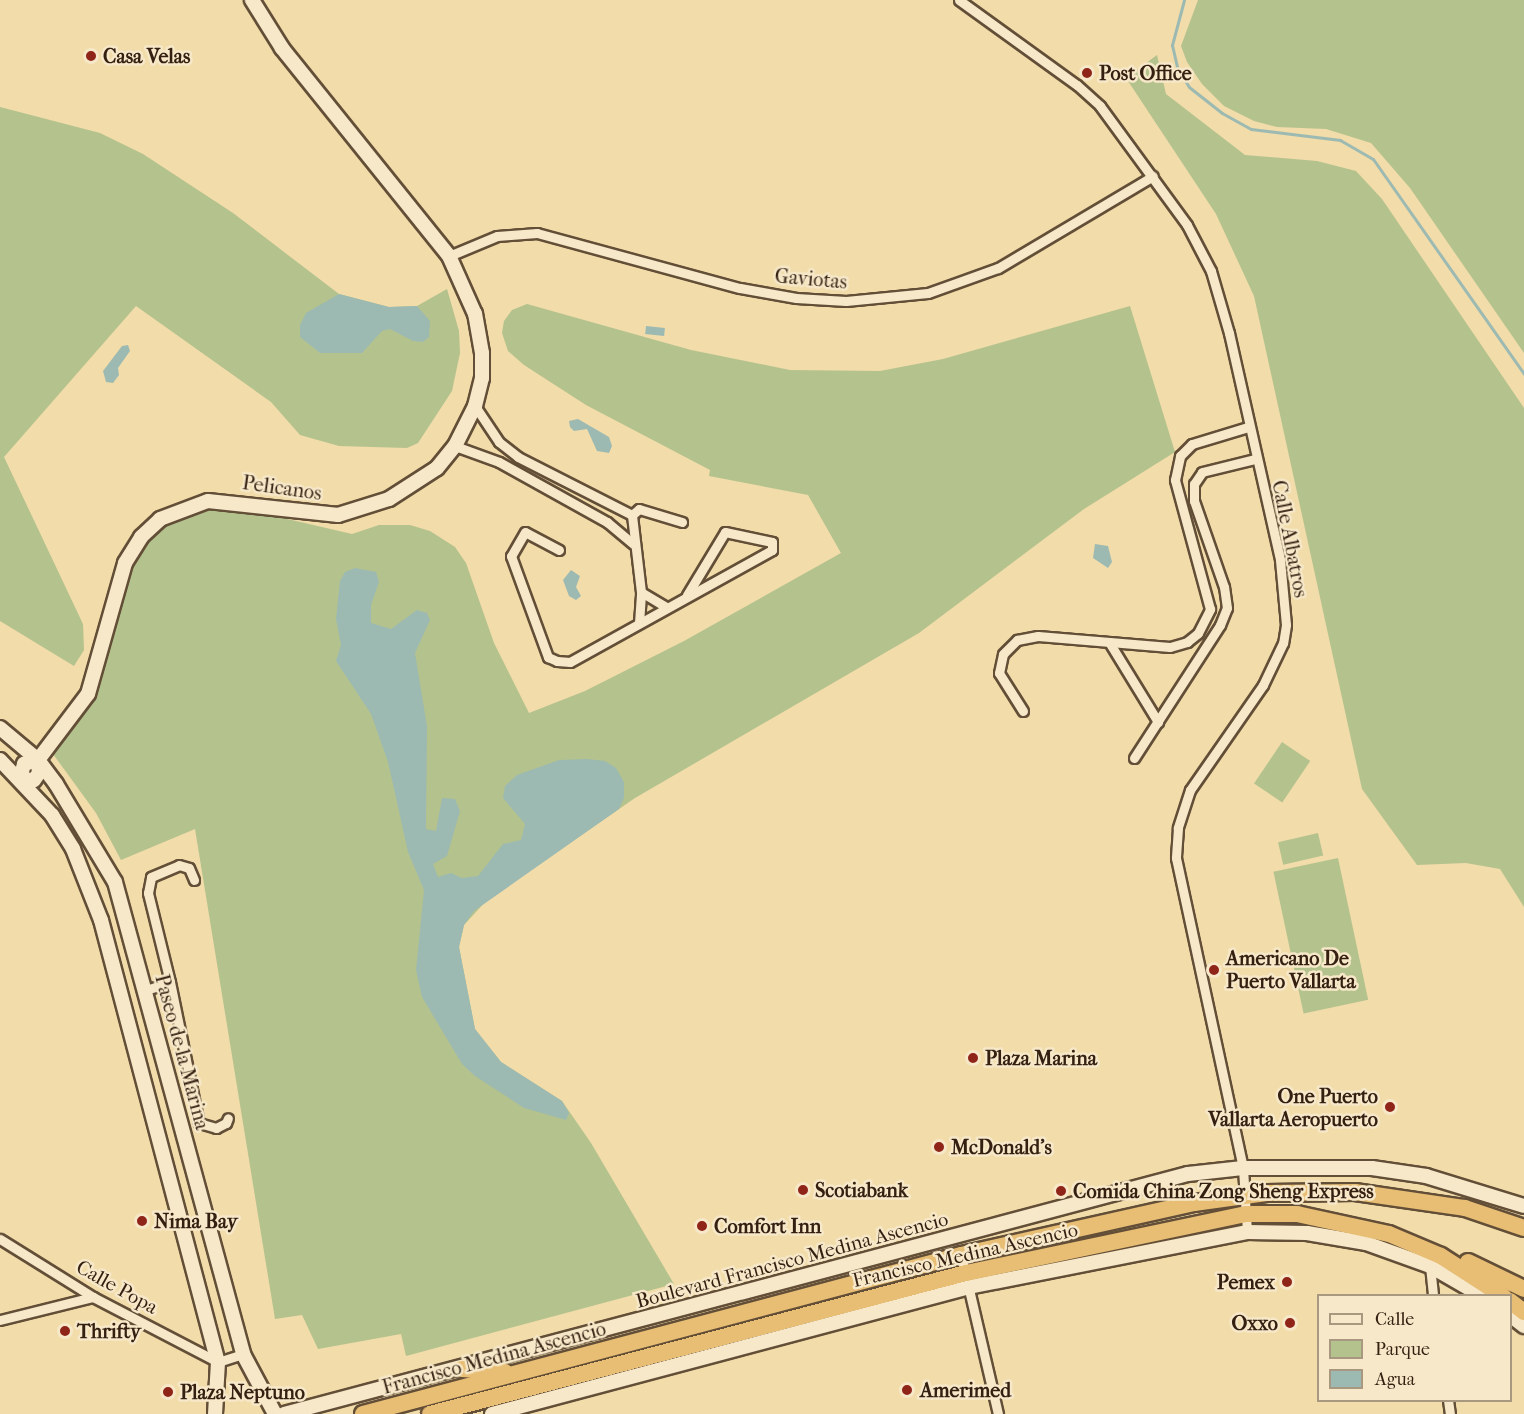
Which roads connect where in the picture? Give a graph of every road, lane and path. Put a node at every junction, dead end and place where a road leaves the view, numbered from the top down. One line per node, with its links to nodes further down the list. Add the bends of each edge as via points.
1 (252, 0): 4 (street, Pelicanos, via 282,48)
2 (959, 0): 3 (street, Calle Albatros, via 1077,85 1100,106)
3 (1153, 176): 4 (street, Gaviotas, via 998,268 928,293 846,302 796,298 740,288 537,233 497,236); 6 (street, Calle Albatros, via 1187,225 1211,271)
4 (449, 256): 5 (street, Pelicanos, via 475,314 482,352 482,378)
5 (475, 406): 7 (street); 8 (street, Pelicanos)
6 (1248, 427): 10 (street, Calle Albatros); 11 (street, via 1192,444 1180,456 1175,480)
7 (499, 442): 9 (street); 13 (street, via 518,457)
8 (455, 446): 9 (street); 33 (street, Pelicanos, via 422,481 362,509 338,515 230,500 208,501 160,519 141,537 125,563 88,694)
9 (489, 458): 15 (street)
10 (1255, 459): 12 (street, via 1202,472); 42 (street, Calle Albatros, via 1280,560 1286,602 1283,643 1263,684 1190,790 1178,828 1176,858)
11 (1179, 491): 12 (street); 20 (street)
12 (1194, 492): 19 (street)
13 (617, 507): 14 (street); 15 (street)
14 (632, 515): 16 (street, via 639,508); 17 (street)
15 (608, 522): 17 (street)
16 (682, 522)
17 (633, 544): 21 (street)
18 (559, 550): 24 (street, via 525,532 510,556 549,657 570,662)
19 (1224, 588): 20 (street); 27 (street, via 1227,608)
20 (1208, 589): 25 (street, via 1210,609)
21 (641, 592): 23 (street); 24 (street)
22 (687, 595): 22 (street, via 725,532 772,542 772,550); 23 (street)
23 (666, 607): 24 (street)
24 (639, 623)
25 (1198, 633): 26 (street, via 1187,642 1170,647); 27 (street)
26 (1109, 642): 28 (street, via 1038,636 1017,640 1003,654 999,673); 29 (street)
27 (1209, 642): 29 (street)
28 (1023, 711)
29 (1158, 722): 31 (street)
30 (0, 728): 33 (street, Paseo de la Marina)
31 (1134, 758)
32 (0, 760): 34 (street)
33 (38, 760): 34 (street, Pelicanos, via 39,773 34,780); 36 (street, Paseo de la Marina, via 88,832 115,882)
34 (20, 779): 37 (street, via 52,815 73,849 101,920)
35 (194, 880): 38 (street, via 189,868 179,865 151,877 148,893)
36 (141, 974): 37 (street); 39 (street, Paseo de la Marina)
37 (118, 982): 40 (street)
38 (170, 982): 39 (street); 41 (street, via 198,1123 216,1128 226,1124)
39 (147, 995): 40 (street); 62 (street, Paseo de la Marina)
40 (124, 1007): 63 (street)
41 (228, 1118)
42 (1243, 1168): 43 (street, Calle Albatros); 44 (street, Boulevard Francisco Medina Ascencio, via 1372,1168 1426,1176); 64 (street, Boulevard Francisco Medina Ascencio, via 1188,1174)
43 (1245, 1196): 45 (street, Calle Albatros); 46 (highway, Francisco Medina Ascencio, via 1355,1192 1419,1199 1487,1214); 49 (highway, Francisco Medina Ascencio, via 1194,1203)
44 (1524, 1206)
45 (1246, 1214): 47 (street, Calle Albatros); 50 (highway, Francisco Medina Ascencio, via 1297,1214 1344,1222 1389,1234); 51 (highway, Francisco Medina Ascencio)
46 (1524, 1228)
47 (1246, 1232): 50 (street, Francisco Medina Ascencio, via 1307,1233); 51 (street, Francisco Medina Ascencio)
48 (0, 1239): 56 (street, Calle Popa)
49 (961, 1255): 51 (street); 65 (highway, Francisco Medina Ascencio)
50 (1435, 1261): 52 (highway, via 1474,1264); 53 (street); 54 (street, Francisco Medina Ascencio); 55 (highway, Francisco Medina Ascencio)
51 (968, 1280): 70 (highway, Francisco Medina Ascencio); 71 (street, Francisco Medina Ascencio); 72 (street)
52 (1524, 1289)
53 (1433, 1294)
54 (1479, 1294)
55 (1499, 1294)
56 (93, 1297): 60 (street); 63 (street, Calle Popa)
57 (1512, 1303): 58 (highway)
58 (1524, 1312)
59 (1512, 1317): 61 (street)
60 (0, 1320)
61 (1524, 1326)
62 (243, 1354): 63 (street); 67 (street, Paseo de la Marina)
63 (218, 1362): 66 (street)
64 (462, 1369): 65 (highway); 68 (street, Boulevard Francisco Medina Ascencio)
65 (521, 1373): 69 (highway, Francisco Medina Ascencio)
66 (215, 1414)
67 (275, 1414)
68 (284, 1414)
69 (363, 1414)
70 (430, 1414)
71 (492, 1414)
72 (998, 1414)

